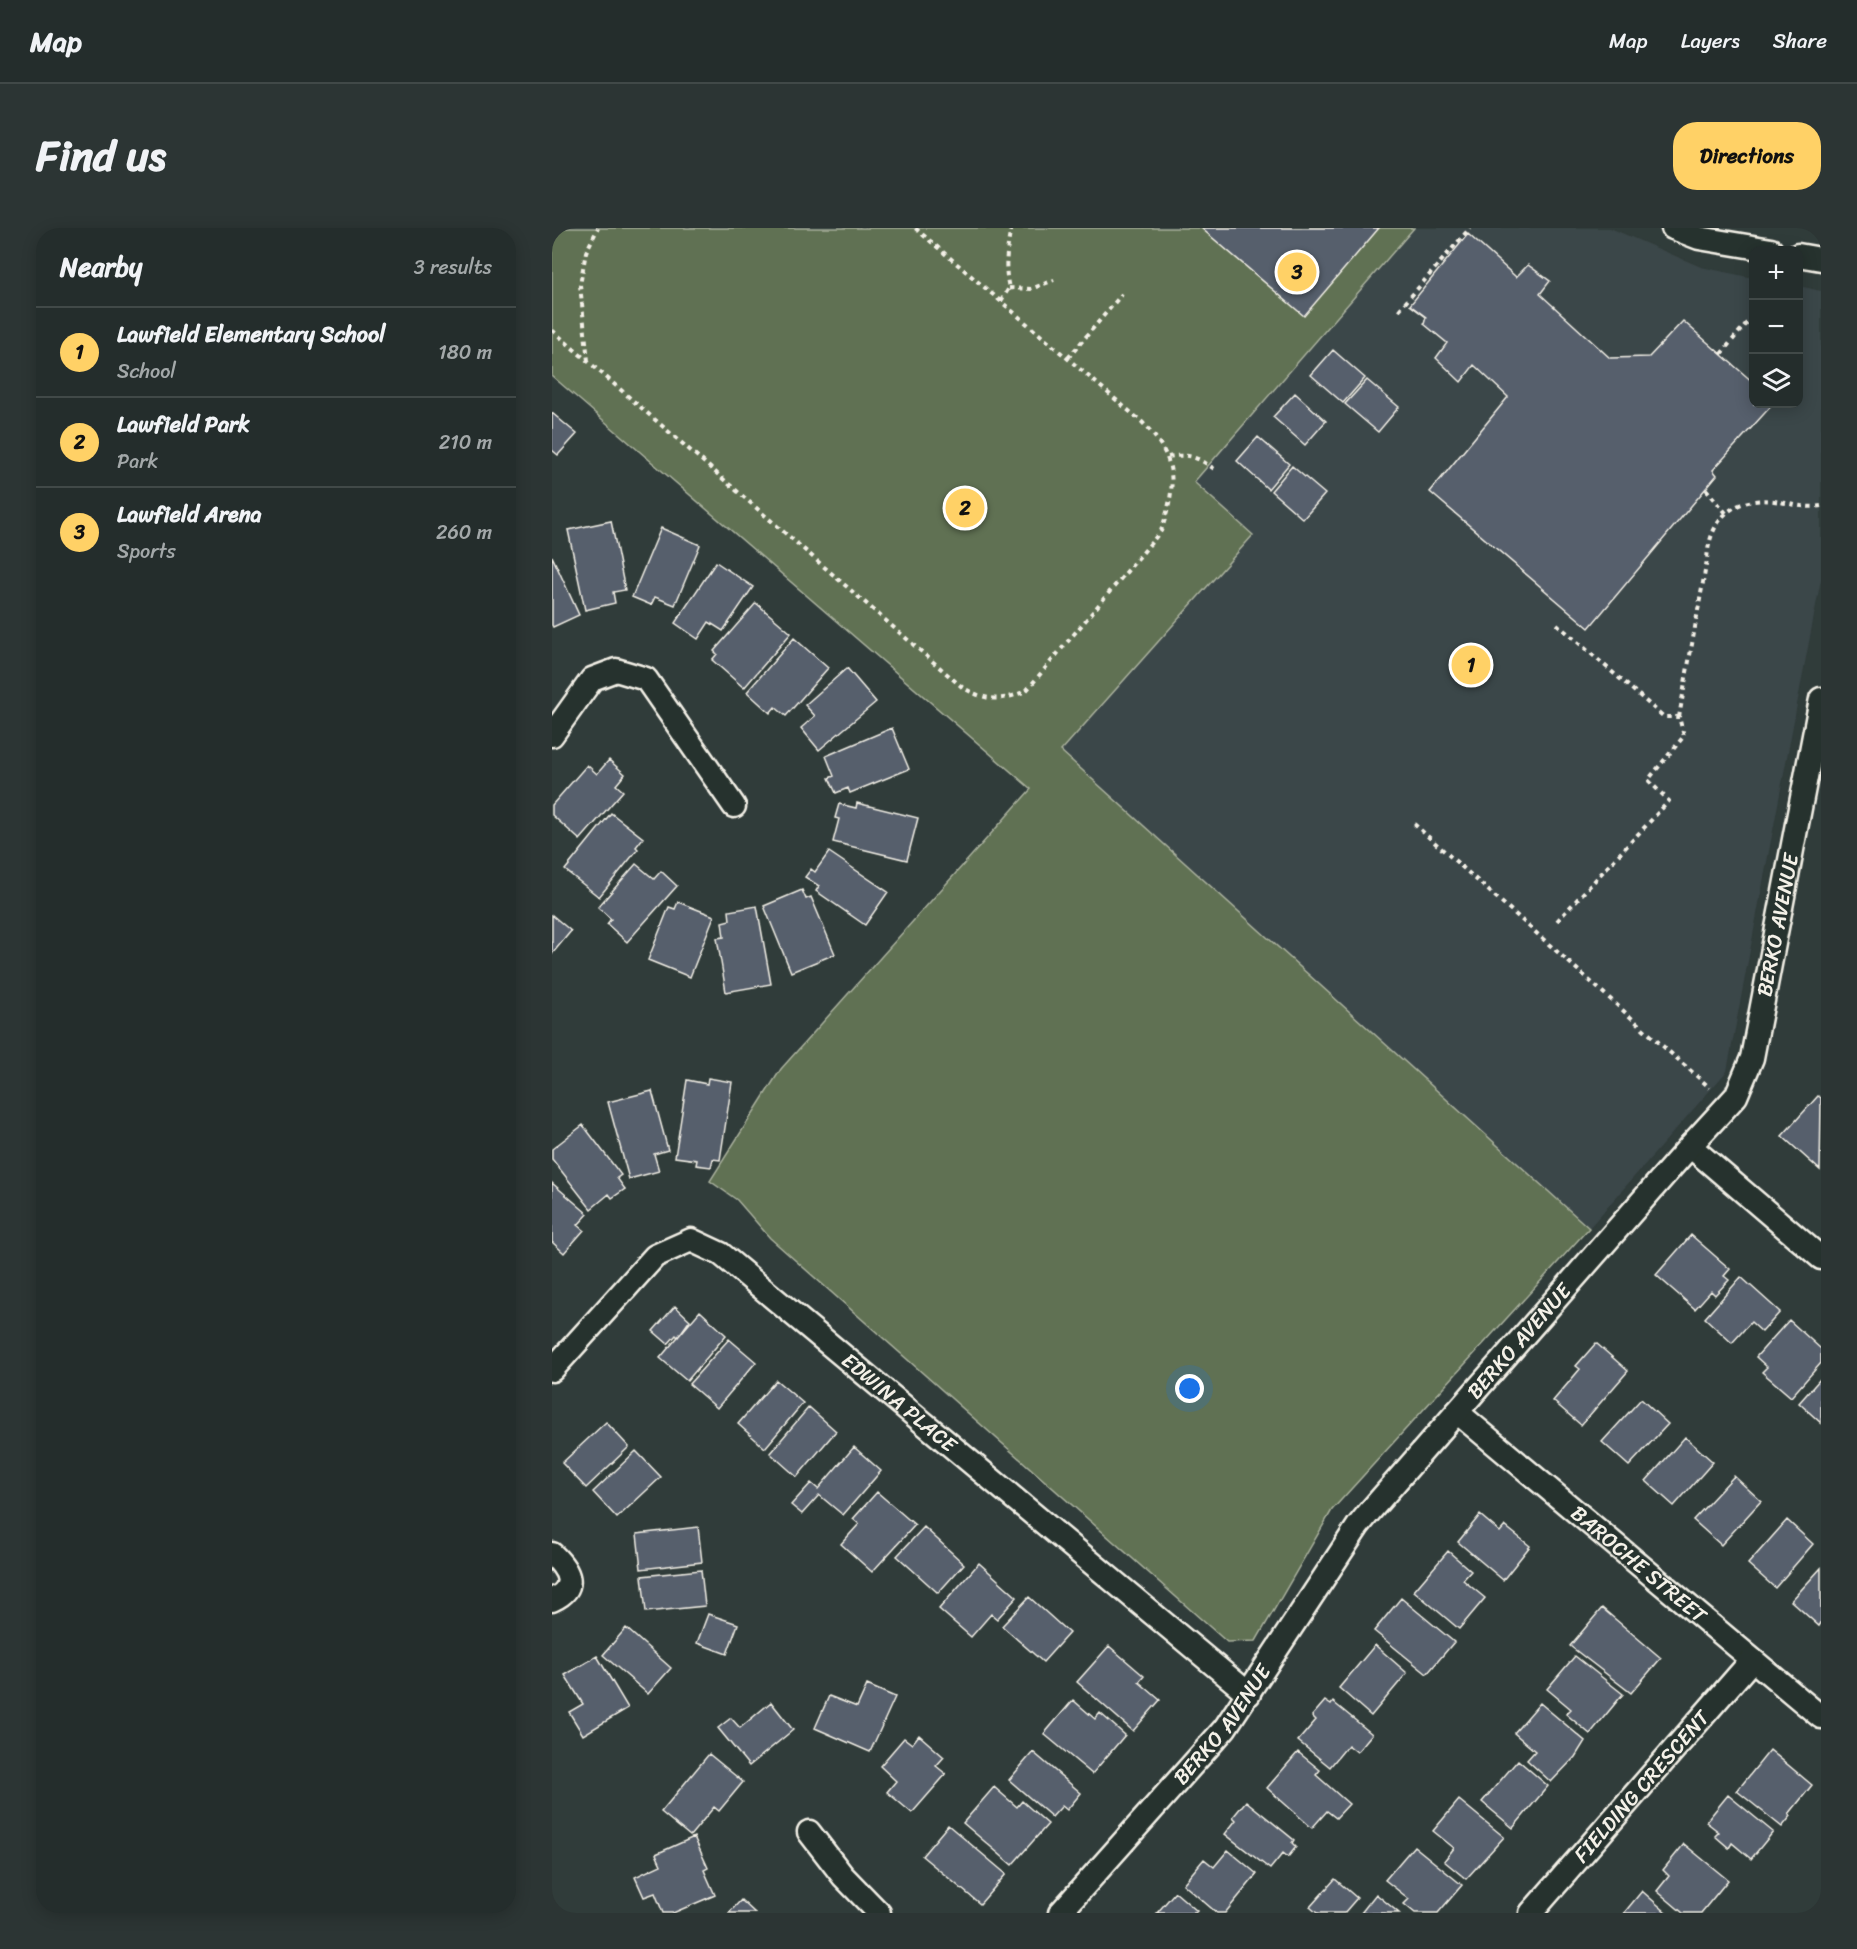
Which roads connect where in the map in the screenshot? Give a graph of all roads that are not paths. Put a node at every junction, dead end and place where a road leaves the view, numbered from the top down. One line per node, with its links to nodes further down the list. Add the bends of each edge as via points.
1 (1673, 228): 2 (street, via 1699,238)
2 (1749, 246)
3 (1803, 256): 4 (street)
4 (1821, 259)
5 (1821, 699): 8 (street, BERKO AVENUE, via 1752,1058 1736,1096)
6 (552, 735): 7 (street, via 592,678 616,670 646,679)
7 (734, 806)
8 (1690, 1146): 9 (street); 11 (street, BERKO AVENUE)
9 (1821, 1258)
10 (552, 1370): 15 (street, EDWINA PLACE, via 655,1256 691,1240 721,1254)
11 (1457, 1412): 14 (street, BAROCHE STREET); 15 (street, BERKO AVENUE, via 1358,1526)
12 (552, 1554): 13 (street, via 565,1566 568,1579 564,1592)
13 (552, 1600)
14 (1752, 1660): 16 (street, BAROCHE STREET); 20 (street, FIELDING CRESCENT)
15 (1249, 1694): 19 (street, BERKO AVENUE, via 1225,1728)
16 (1821, 1717)
17 (809, 1832): 18 (street)
18 (879, 1913)
19 (1060, 1913)
20 (1531, 1913)

